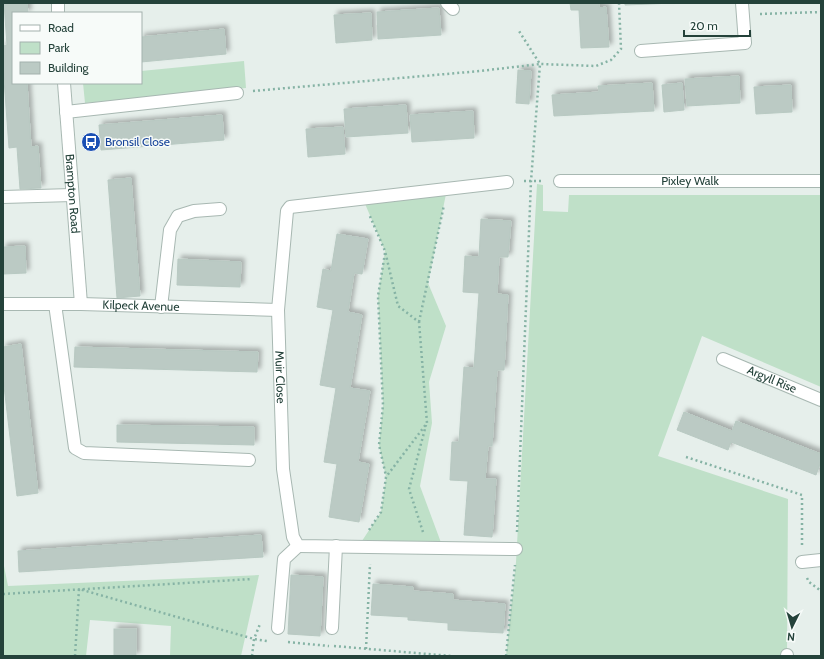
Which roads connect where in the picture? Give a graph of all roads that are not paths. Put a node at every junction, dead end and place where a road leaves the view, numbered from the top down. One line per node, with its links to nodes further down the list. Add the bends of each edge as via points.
1 (743, 9): 2 (street, via 745,43)
2 (641, 51)
3 (64, 84): 5 (street, Brampton Road)
4 (237, 93): 5 (street)
5 (66, 112): 9 (street, Brampton Road)
6 (560, 181): 7 (street, Pixley Walk)
7 (821, 181)
8 (507, 182): 16 (street, Muir Close, via 290,207 287,211)
9 (72, 195): 10 (street); 14 (street, Brampton Road)
10 (3, 197)
11 (220, 209): 15 (street, via 194,211 178,216 170,230)
12 (3, 304): 13 (street, Kilpeck Avenue)
13 (55, 304): 14 (street, Kilpeck Avenue); 19 (street, via 75,448 84,454)
14 (81, 304): 15 (street, Kilpeck Avenue)
15 (161, 307): 16 (street, Kilpeck Avenue)
16 (278, 310): 20 (street, Muir Close, via 283,469 293,537)
17 (723, 359): 18 (street, Argyll Rise)
18 (821, 400)
19 (249, 460)
20 (298, 546): 21 (street); 25 (street, via 284,560)
21 (336, 546): 22 (street); 26 (street)
22 (516, 549)
23 (821, 560): 24 (street)
24 (802, 562)
25 (278, 628)
26 (332, 628)

